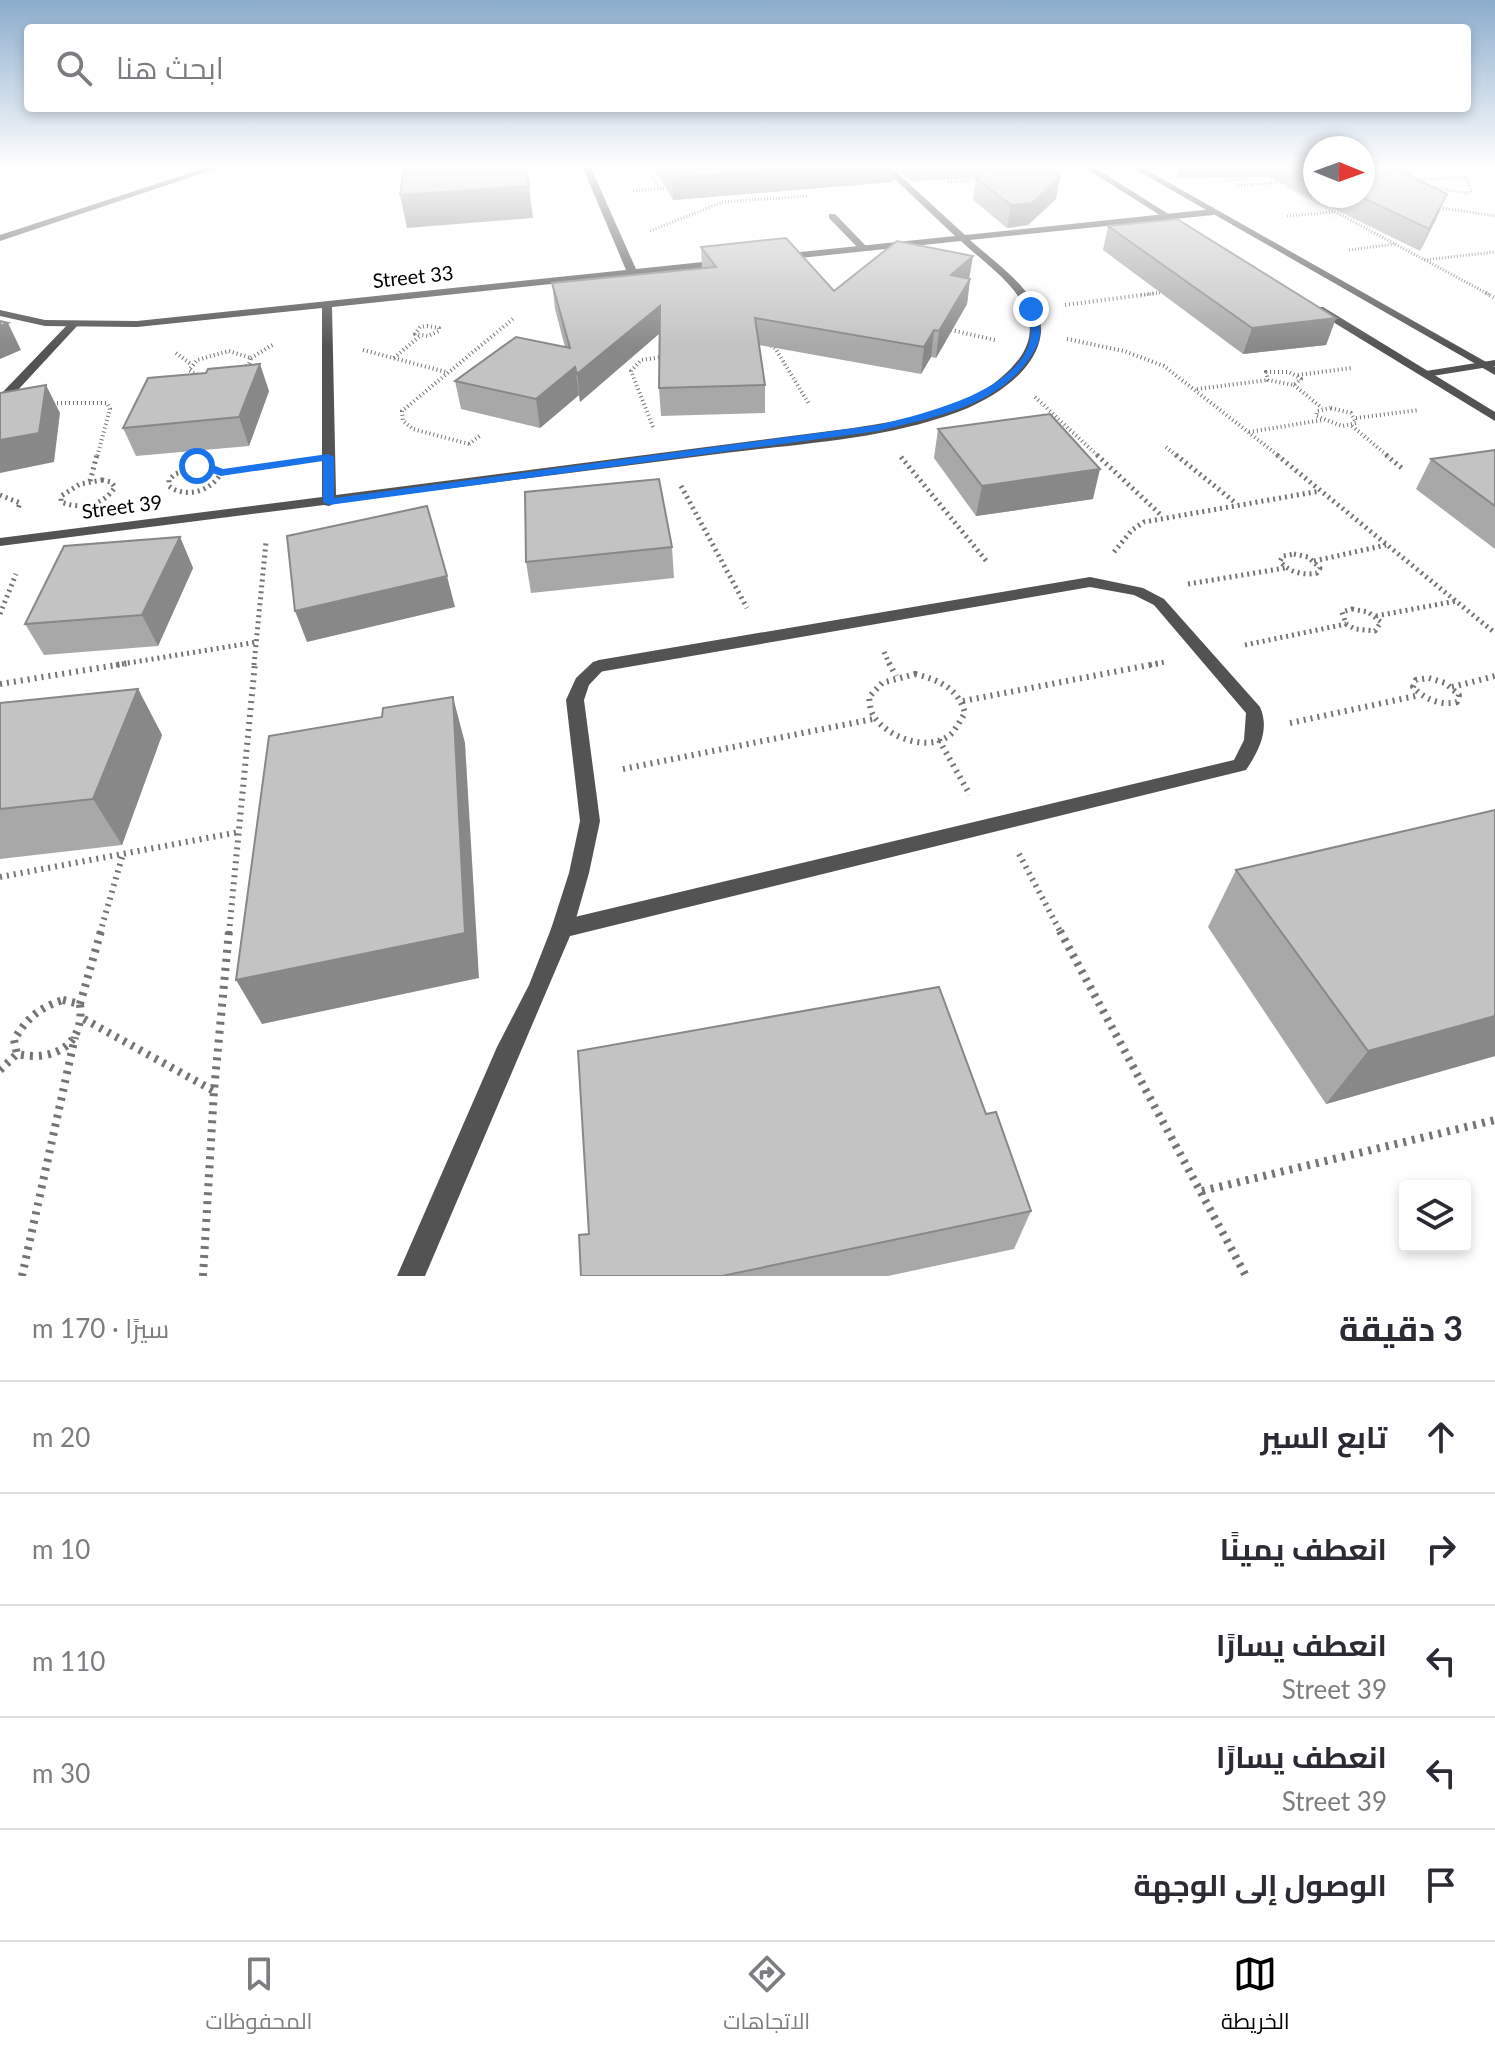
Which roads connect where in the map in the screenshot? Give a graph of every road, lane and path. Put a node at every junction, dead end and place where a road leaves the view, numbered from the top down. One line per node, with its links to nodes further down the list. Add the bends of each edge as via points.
1 (32, 228): 10 (street)
2 (613, 228): 13 (street)
3 (660, 228): 13 (path)
4 (843, 228): 14 (street)
5 (952, 228): 11 (street, Street 39)
6 (1065, 228): 11 (street)
7 (1185, 228): 12 (street)
8 (1242, 228): 37 (street)
9 (1365, 228): 17 (path)
10 (0, 238)
11 (963, 238): 14 (street); 25 (street, Street 39, via 1010,281)
12 (1206, 240)
13 (620, 244): 19 (street)
14 (863, 248): 16 (street)
15 (1495, 252): 17 (path)
16 (771, 258)
17 (1424, 260): 22 (path)
18 (740, 261): 19 (street, Street 33)
19 (632, 272): 20 (street, Street 33)
20 (562, 280): 23 (street, Street 33); 38 (path)
21 (1166, 292): 25 (path)
22 (1495, 298)
23 (327, 304): 27 (street, Street 33, via 137,324); 31 (street)
24 (1311, 304): 40 (street)
25 (1031, 309): 29 (street, Street 39)
26 (0, 313): 27 (street, Street 33)
27 (73, 325): 45 (street)
28 (939, 327): 34 (path)
29 (1036, 333): 34 (street, Street 39); 44 (path, via 1158,360)
30 (420, 336): 30 (path, via 435,334 439,328 420,327 415,334); 35 (path)
31 (328, 340): 35 (path); 57 (street)
32 (786, 341): 33 (path)
33 (775, 348)
34 (1032, 348): 41 (street, Street 39)
35 (394, 358): 38 (path)
36 (197, 360): 36 (path, via 189,370 193,375 216,377 242,370 251,358 229,351)
37 (1489, 364): 39 (street); 40 (street)
38 (447, 372): 55 (path, via 408,404 403,421 413,429)
39 (1495, 372)
40 (1426, 374): 47 (street)
41 (1011, 376): 53 (street, Street 39, via 944,412); 65 (path)
42 (1268, 380): 43 (path); 43 (path, via 1266,372 1289,372 1301,379); 44 (path)
43 (1294, 385): 48 (path)
44 (1196, 389): 54 (path)
45 (0, 402)
46 (47, 403): 60 (path, via 107,403 110,409)
47 (1473, 403): 49 (street); 50 (path)
48 (1322, 408): 50 (path); 51 (path, via 1316,416)
49 (1495, 417)
50 (1356, 418): 52 (path)
51 (1322, 420): 52 (path); 54 (path)
52 (1351, 426): 58 (path)
53 (878, 428): 62 (street, Street 39); 72 (path)
54 (1249, 432): 61 (path)
55 (469, 444)
56 (1166, 447): 63 (path)
57 (328, 457): 59 (path); 62 (street)
58 (1403, 469)
59 (221, 473): 59 (path, via 208,466 185,469 169,480 169,486 193,492 214,484)
60 (90, 481): 60 (path, via 67,490 61,502 92,504 115,487)
61 (1321, 491): 63 (path); 67 (path)
62 (329, 502): 64 (street, Street 39)
63 (1237, 505): 65 (path)
64 (269, 509): 66 (street, Street 39); 77 (path)
65 (1162, 517): 70 (path, via 1132,530)
66 (0, 542)
67 (1387, 544): 68 (path); 73 (path)
68 (1314, 561): 69 (path, via 1292,553 1280,561); 69 (path, via 1320,568 1317,573 1296,574)
69 (1285, 568): 71 (path)
70 (1090, 582): 71 (street); 72 (street)
71 (1138, 591): 78 (street, via 1159,602)
72 (1015, 595): 87 (street, via 599,666 582,682 575,700)
73 (1456, 601): 74 (path); 76 (path)
74 (1376, 616): 75 (path, via 1348,609 1342,612); 75 (path, via 1381,622 1375,631)
75 (1346, 624): 78 (path)
76 (1495, 633)
77 (257, 642): 80 (path); 89 (path)
78 (1205, 654): 83 (path); 85 (street, via 1254,711)
79 (1495, 676): 81 (path)
80 (0, 684)
81 (1452, 687): 82 (path, via 1426,677 1413,687); 82 (path, via 1459,695 1457,702 1446,705)
82 (1420, 695): 85 (path)
83 (963, 701): 84 (path, via 935,678 896,676 871,692); 86 (path, via 961,724)
84 (873, 719): 86 (path, via 901,739); 87 (path)
85 (1257, 730): 88 (street, via 1240,765)
86 (939, 740): 88 (path)
87 (584, 777): 92 (street, via 590,821)
88 (994, 824): 92 (street); 100 (path)
89 (239, 832): 90 (path); 98 (path)
90 (123, 854): 91 (path); 93 (path)
91 (0, 877)
92 (562, 929): 103 (street)
93 (80, 1004): 94 (path); 96 (path, via 63,1000 42,1006 23,1020 14,1040)
94 (84, 1019): 95 (path); 98 (path)
95 (75, 1037): 96 (path, via 57,1052 34,1060); 101 (path)
96 (17, 1054): 97 (path)
97 (0, 1070)
98 (214, 1091): 102 (path)
99 (1495, 1120): 100 (path)
100 (1202, 1191): 104 (path)
101 (22, 1276)
102 (203, 1276)
103 (411, 1276)
104 (1246, 1276)

